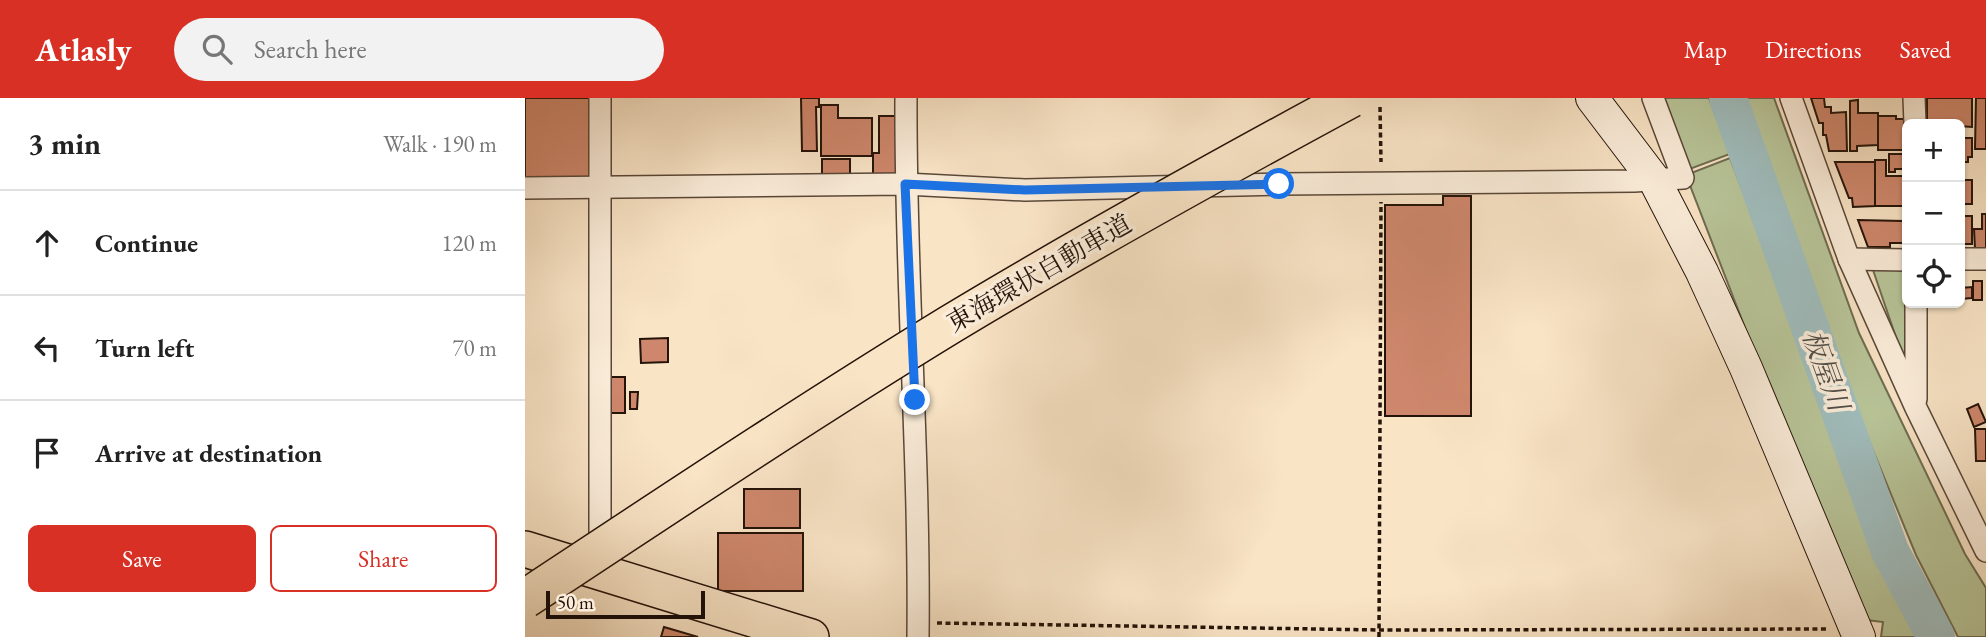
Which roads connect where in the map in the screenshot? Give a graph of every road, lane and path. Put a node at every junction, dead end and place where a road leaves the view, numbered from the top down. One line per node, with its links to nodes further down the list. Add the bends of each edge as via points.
1 (600, 98): 13 (street)
2 (906, 98): 12 (street)
3 (1351, 98): 24 (highway, 東海環状自動車道, bridge, via 1154,205 951,324)
4 (1380, 98): 11 (path)
5 (1592, 98): 10 (street)
6 (1653, 98): 10 (street, via 1683,178)
7 (1791, 98): 15 (street)
8 (1914, 98): 9 (street)
9 (1915, 119)
10 (1655, 181): 11 (street); 27 (street, via 1746,368)
11 (1381, 183): 12 (street, via 1025,190); 26 (path)
12 (905, 184): 13 (street); 25 (street, via 915,400)
13 (601, 187): 14 (street); 23 (street)
14 (525, 188)
15 (1849, 259): 18 (street); 20 (street)
16 (1965, 259): 17 (street)
17 (1986, 259)
18 (1902, 260)
19 (1916, 308): 20 (street)
20 (1916, 408): 22 (street)
21 (525, 549): 23 (main road)
22 (1986, 551)
23 (600, 573): 28 (main road)
24 (525, 599)
25 (918, 630): 26 (path)
26 (1379, 630): 27 (path); 29 (path)
27 (1857, 633)
28 (811, 637)
29 (1379, 637)

